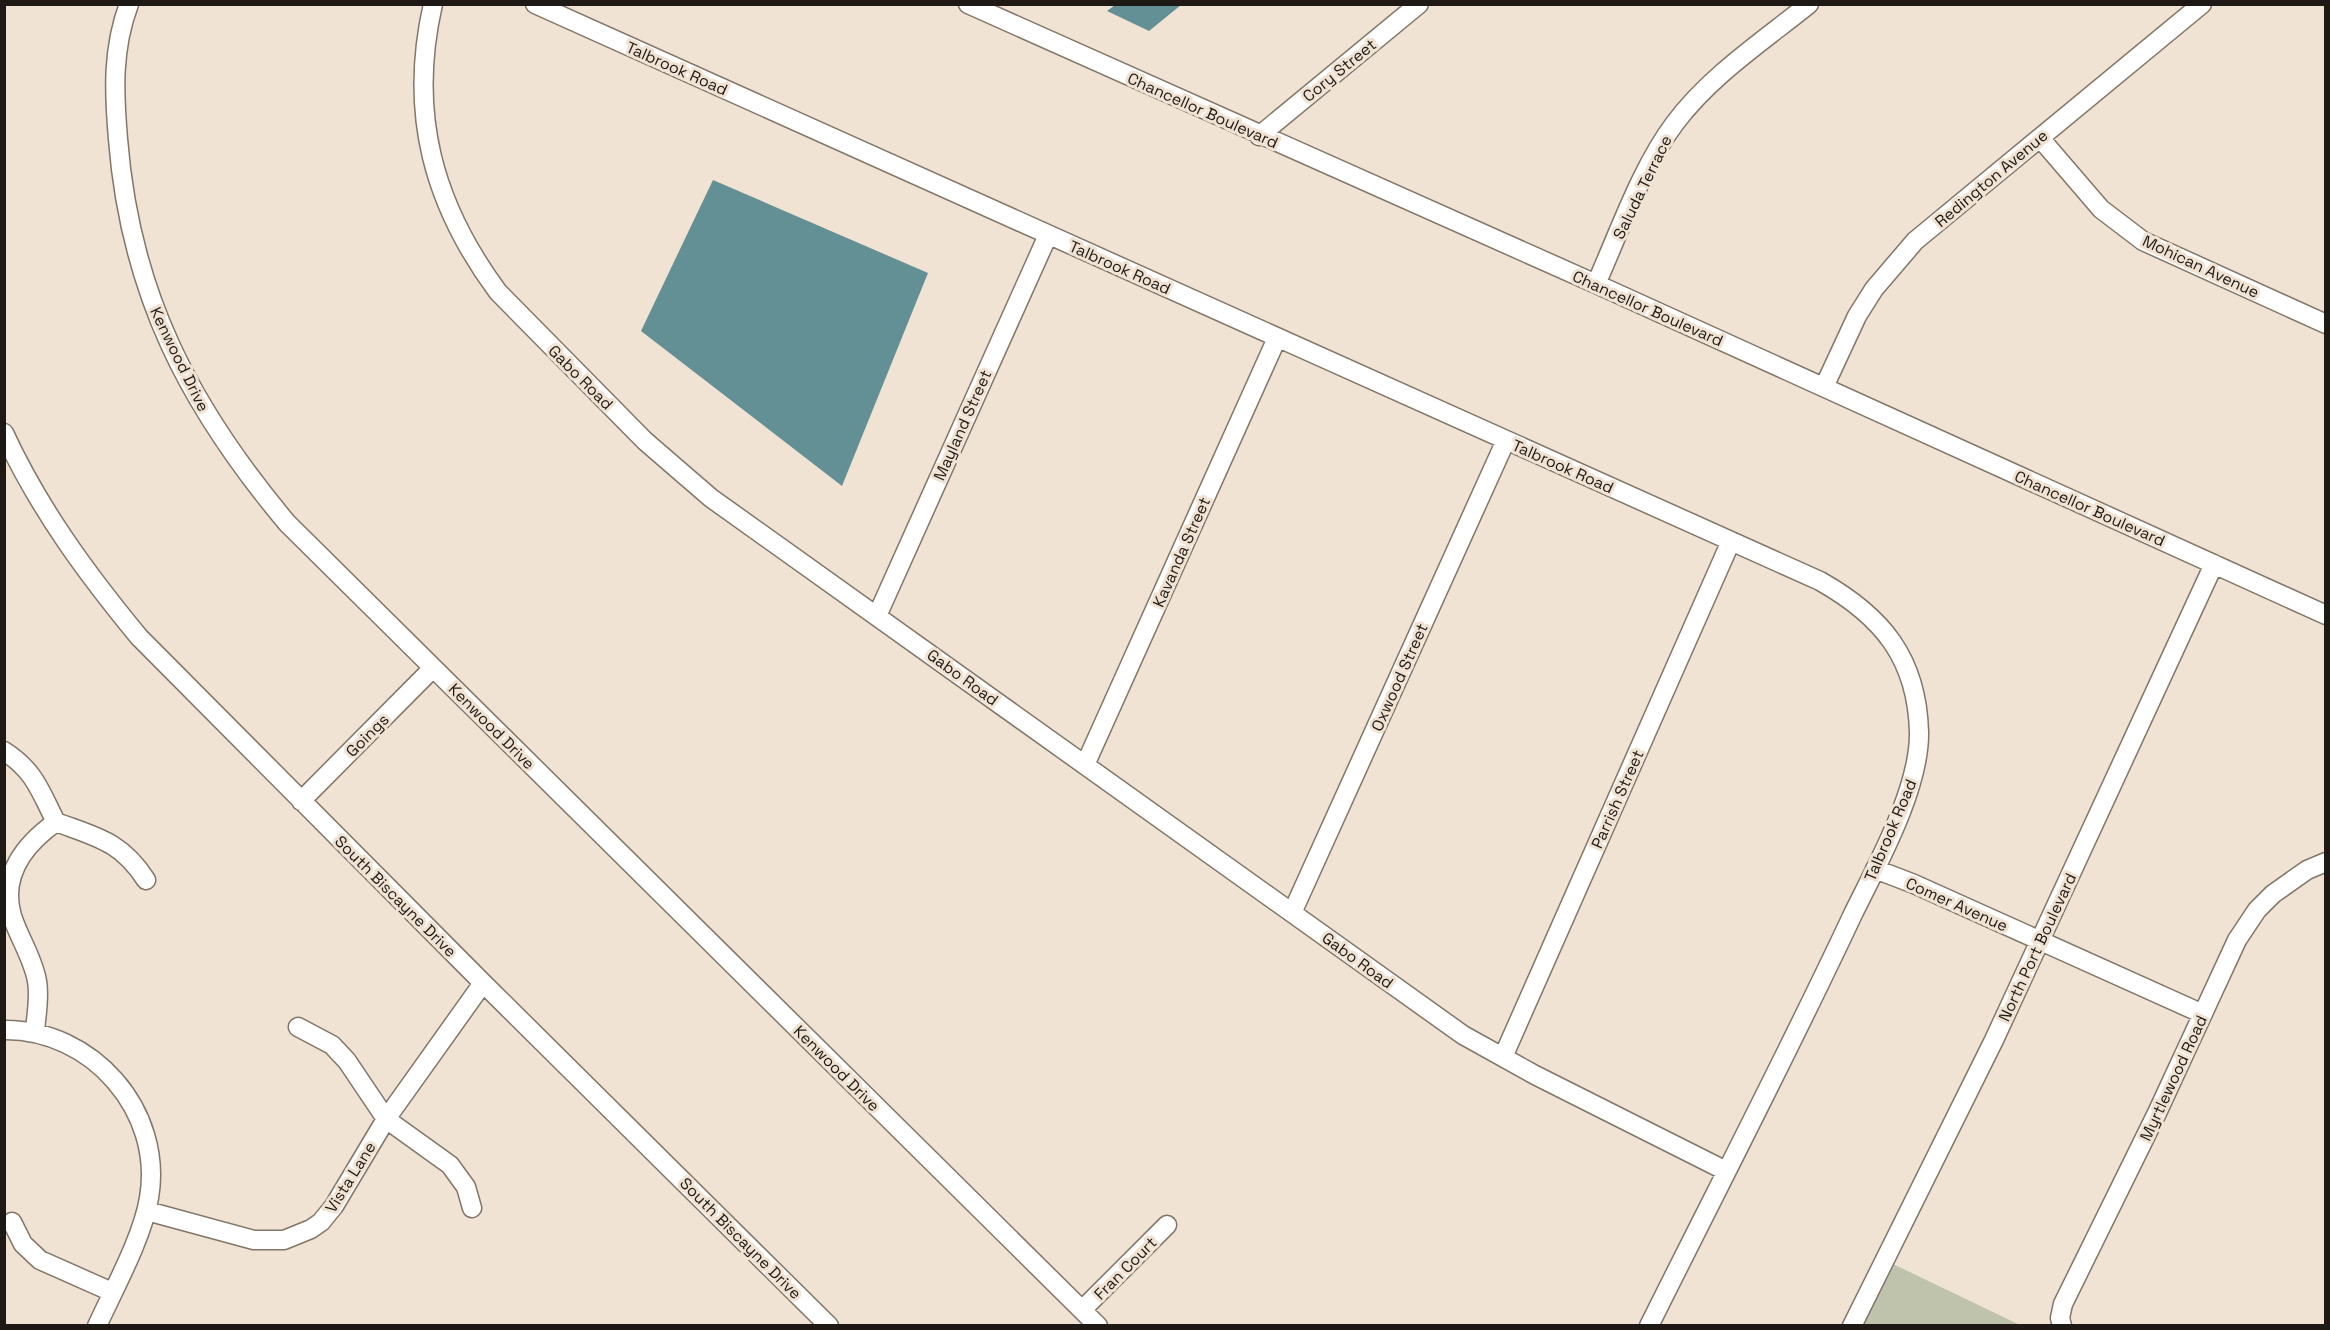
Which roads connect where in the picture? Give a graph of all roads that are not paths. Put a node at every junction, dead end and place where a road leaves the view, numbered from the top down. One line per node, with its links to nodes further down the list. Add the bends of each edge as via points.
1 (129, 4): 21 (street, Kenwood Drive, via 114,70 120,171 133,237 168,342 207,416 242,469 287,523)
2 (433, 4): 20 (street, Gabo Road, via 426,37 424,116 442,192 478,266 515,310 671,466)
3 (535, 4): 10 (street, Talbrook Road)
4 (968, 4): 8 (street, Chancellor Boulevard)
5 (1419, 4): 8 (street, Cory Street)
6 (1809, 4): 11 (street, Saluda Terrace, via 1710,84 1675,123 1647,170)
7 (2202, 4): 9 (street, Redington Avenue)
8 (1259, 136): 11 (street, Chancellor Boulevard)
9 (2040, 138): 12 (street, Mohican Avenue, via 2101,209 2143,241); 14 (street, Redington Avenue, via 1915,241 1893,264 1857,316)
10 (1048, 235): 13 (street, Talbrook Road); 20 (street, Mayland Street)
11 (1596, 284): 14 (street, Chancellor Boulevard)
12 (2325, 324)
13 (1277, 338): 16 (street, Talbrook Road); 23 (street, Kavanda Street)
14 (1824, 387): 18 (street, Chancellor Boulevard)
15 (4, 433): 24 (street, South Biscayne Drive, via 53,524 93,581 139,637)
16 (1506, 440): 17 (street, Talbrook Road); 29 (street, Oxwood Street)
17 (1731, 541): 27 (street, Talbrook Road, via 1849,597 1883,629 1904,663 1918,711 1917,757 1906,798); 36 (street, Parrish Street)
18 (2214, 564): 19 (street, Chancellor Boulevard); 30 (street, North Port Boulevard)
19 (2325, 615)
20 (877, 616): 23 (street, Gabo Road)
21 (433, 668): 24 (street, Goings); 44 (street, Kenwood Drive)
22 (4, 752): 25 (street, via 30,772)
23 (1085, 765): 29 (street, Gabo Road)
24 (301, 801): 31 (street, South Biscayne Drive)
25 (56, 822): 28 (street, via 114,845 137,865); 35 (street, via 22,853 10,888 12,916 37,981)
26 (2325, 862): 32 (street, Myrtlewood Road, via 2290,880 2257,910 2237,940)
27 (1875, 868): 30 (street, Comer Avenue); 38 (street, Talbrook Road)
28 (146, 880)
29 (1292, 913): 36 (street, Gabo Road, via 1463,1035)
30 (2039, 941): 32 (street, Comer Avenue); 49 (street, North Port Boulevard)
31 (483, 983): 37 (street, Vista Lane); 46 (street, South Biscayne Drive)
32 (2203, 1014): 50 (street, Myrtlewood Road, via 2063,1304)
33 (298, 1027): 37 (street, via 340,1052)
34 (4, 1030): 35 (street)
35 (34, 1032): 40 (street, via 61,1040 86,1054 127,1094 150,1153)
36 (1503, 1057): 38 (street, Gabo Road)
37 (386, 1119): 39 (street, via 450,1165 466,1186); 40 (street, Vista Lane, via 328,1214 293,1238 275,1242 254,1240)
38 (1726, 1171): 48 (street, Talbrook Road)
39 (472, 1208)
40 (147, 1211): 43 (street)
41 (12, 1222): 43 (street, via 23,1244 40,1260)
42 (1167, 1226): 44 (street, Fran Court)
43 (112, 1292): 45 (street)
44 (1082, 1310): 47 (street, Kenwood Drive)
45 (98, 1326)
46 (829, 1326)
47 (1098, 1326)
48 (1649, 1326)
49 (1852, 1326)
50 (2062, 1326)

